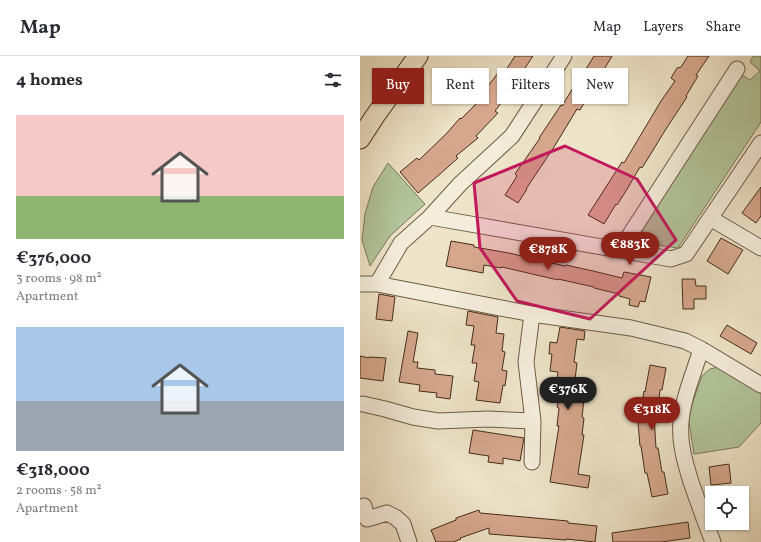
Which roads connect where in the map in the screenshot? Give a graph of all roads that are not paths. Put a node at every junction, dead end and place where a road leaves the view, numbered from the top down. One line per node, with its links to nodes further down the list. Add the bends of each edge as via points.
1 (418, 56): 4 (main road)
2 (564, 56): 6 (street, via 512,136 460,184)
3 (737, 69): 9 (street)
4 (360, 139)
5 (761, 143): 7 (street)
6 (430, 217): 9 (street); 11 (street, via 401,243)
7 (710, 218): 8 (street); 9 (street, via 686,254 671,259)
8 (761, 248)
9 (620, 250)
10 (360, 284): 11 (street)
11 (377, 284): 12 (street)
12 (532, 314): 13 (street, via 631,328 685,341); 16 (street, via 526,362)
13 (702, 349): 14 (street); 20 (street, via 684,402 681,440 683,456)
14 (761, 384)
15 (363, 404): 16 (street, via 438,421)
16 (533, 421): 17 (street)
17 (532, 462)
18 (364, 506): 19 (street, via 366,519 387,513 395,517 403,524)
19 (409, 542)
20 (713, 542)

